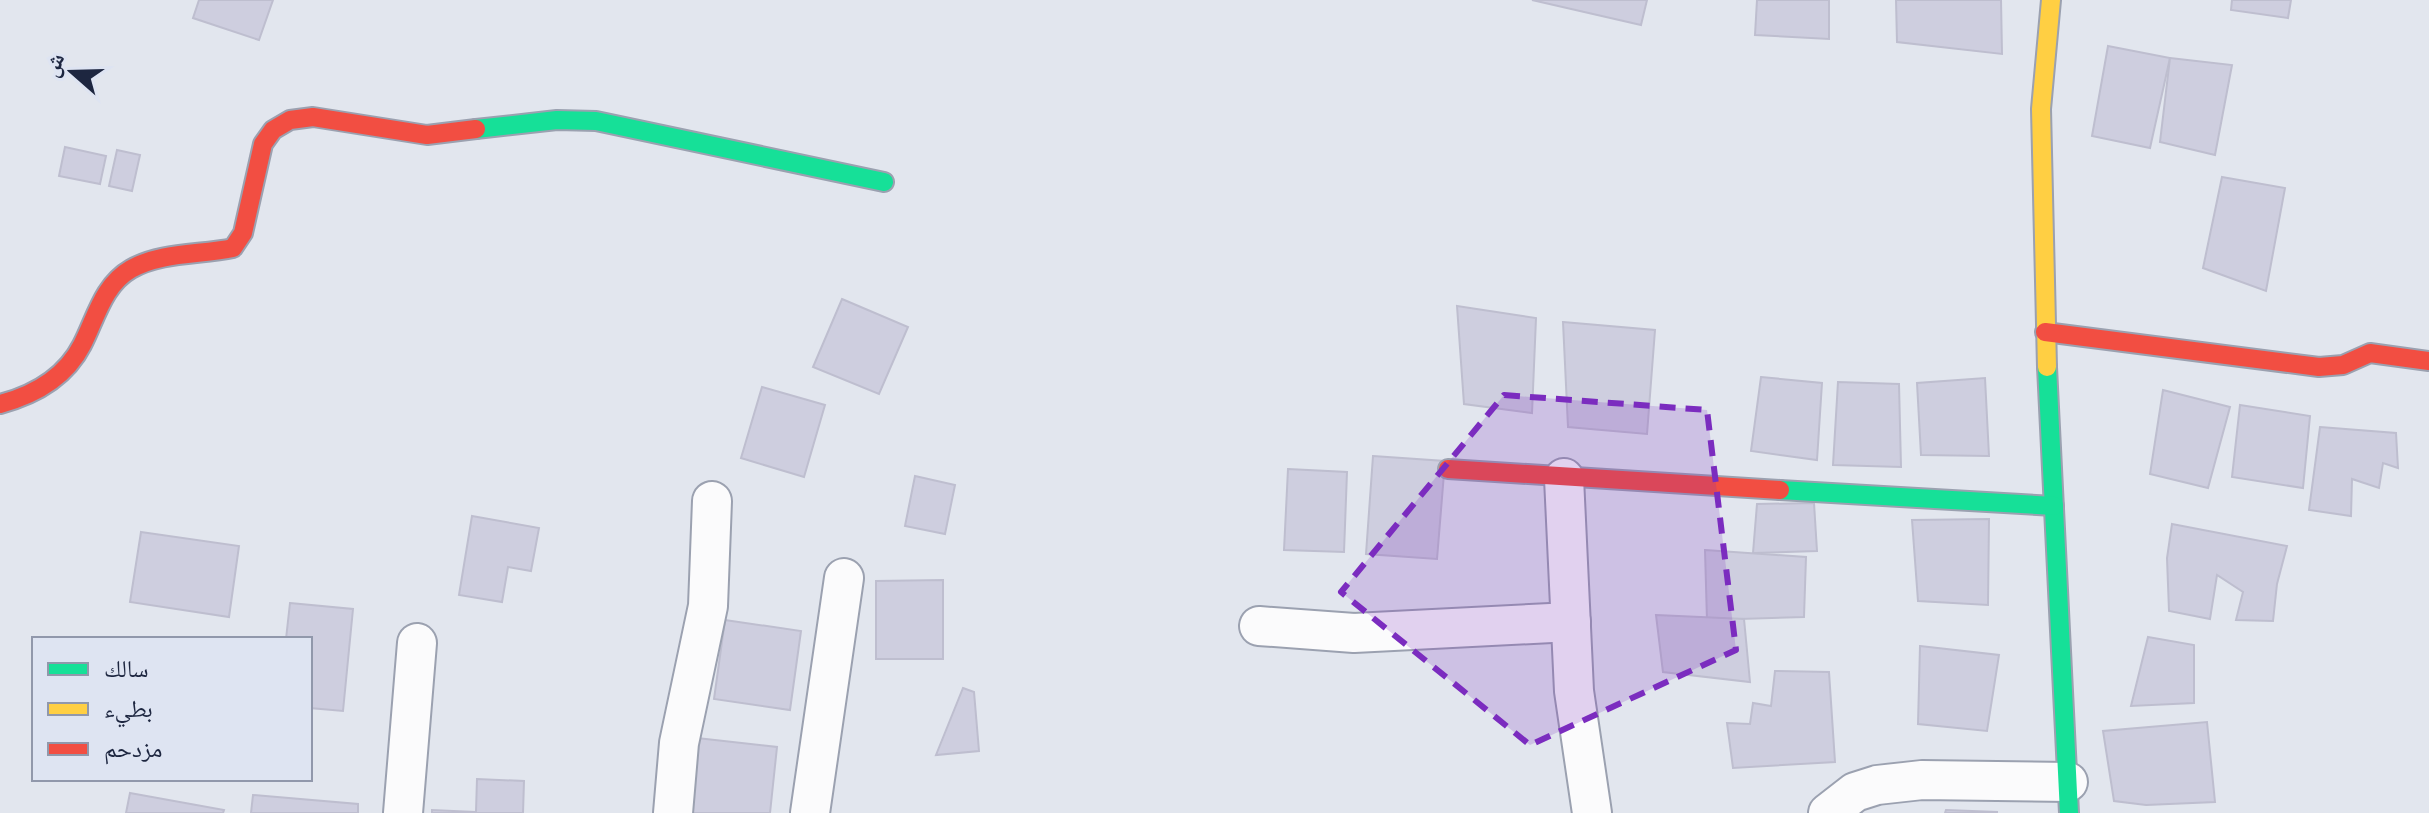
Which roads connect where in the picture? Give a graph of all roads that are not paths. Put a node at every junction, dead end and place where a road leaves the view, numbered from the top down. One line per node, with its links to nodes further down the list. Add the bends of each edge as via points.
1 (2051, 0): 3 (street, via 2041,109)
2 (884, 182): 5 (street, via 596,121 557,120 427,135 313,117 290,120 263,144 243,233 233,248 139,265 122,275 102,300 64,374)
3 (2045, 332): 4 (street, via 2319,367 2343,365 2370,353); 9 (street)
4 (2429, 361)
5 (0, 404)
6 (1448, 469): 7 (street)
7 (1564, 478): 9 (street); 11 (street)
8 (712, 501): 16 (street, via 708,606 679,743)
9 (2054, 506): 14 (street)
10 (844, 578): 17 (street)
11 (1571, 622): 12 (street, via 1354,633); 18 (street, via 1574,691)
12 (1259, 626)
13 (417, 643): 15 (street)
14 (2068, 797): 19 (street, via 1922,780 1855,792)
15 (403, 813)
16 (673, 813)
17 (810, 813)
18 (1592, 813)
19 (1828, 813)

